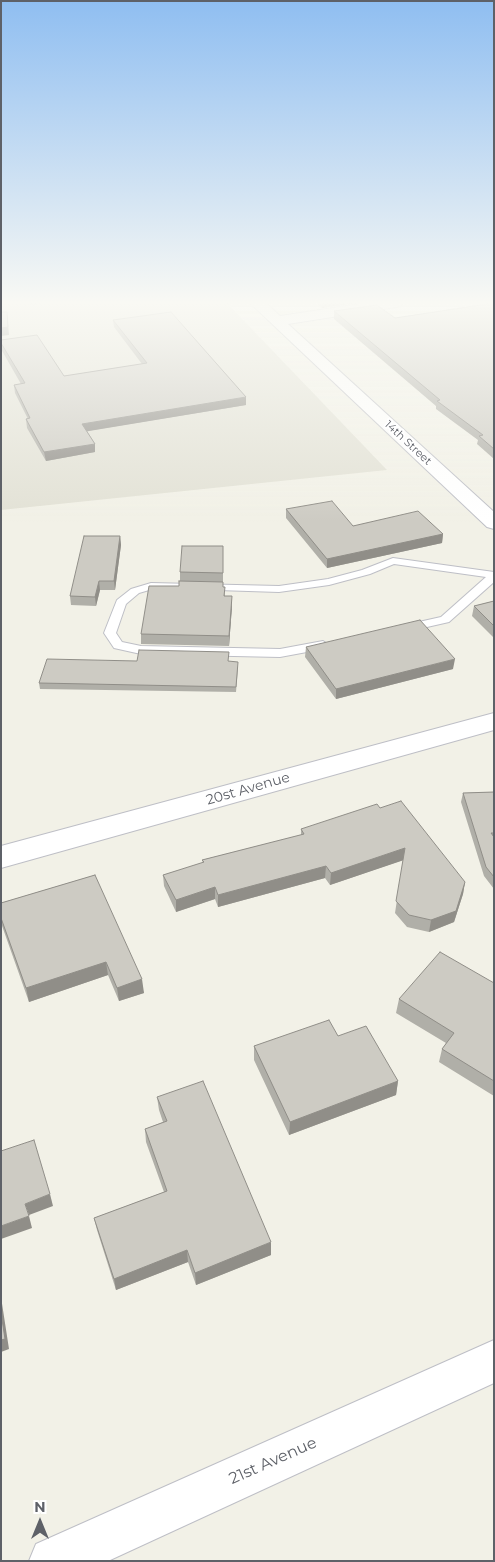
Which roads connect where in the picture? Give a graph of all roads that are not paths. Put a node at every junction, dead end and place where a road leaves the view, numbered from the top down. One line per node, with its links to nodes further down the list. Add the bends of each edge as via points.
1 (335, 376): 2 (street, 14th Street)
2 (494, 523)
3 (494, 575): 4 (lane, via 446,620); 5 (lane, via 394,561 329,582 279,590 155,585 135,591 121,602 110,633 118,645 141,650 280,654)
4 (397, 630)
5 (338, 642)
6 (494, 721): 7 (street, 20st Avenue)
7 (1, 857)
8 (494, 1361): 9 (street, 21st Avenue)
9 (53, 1561)

